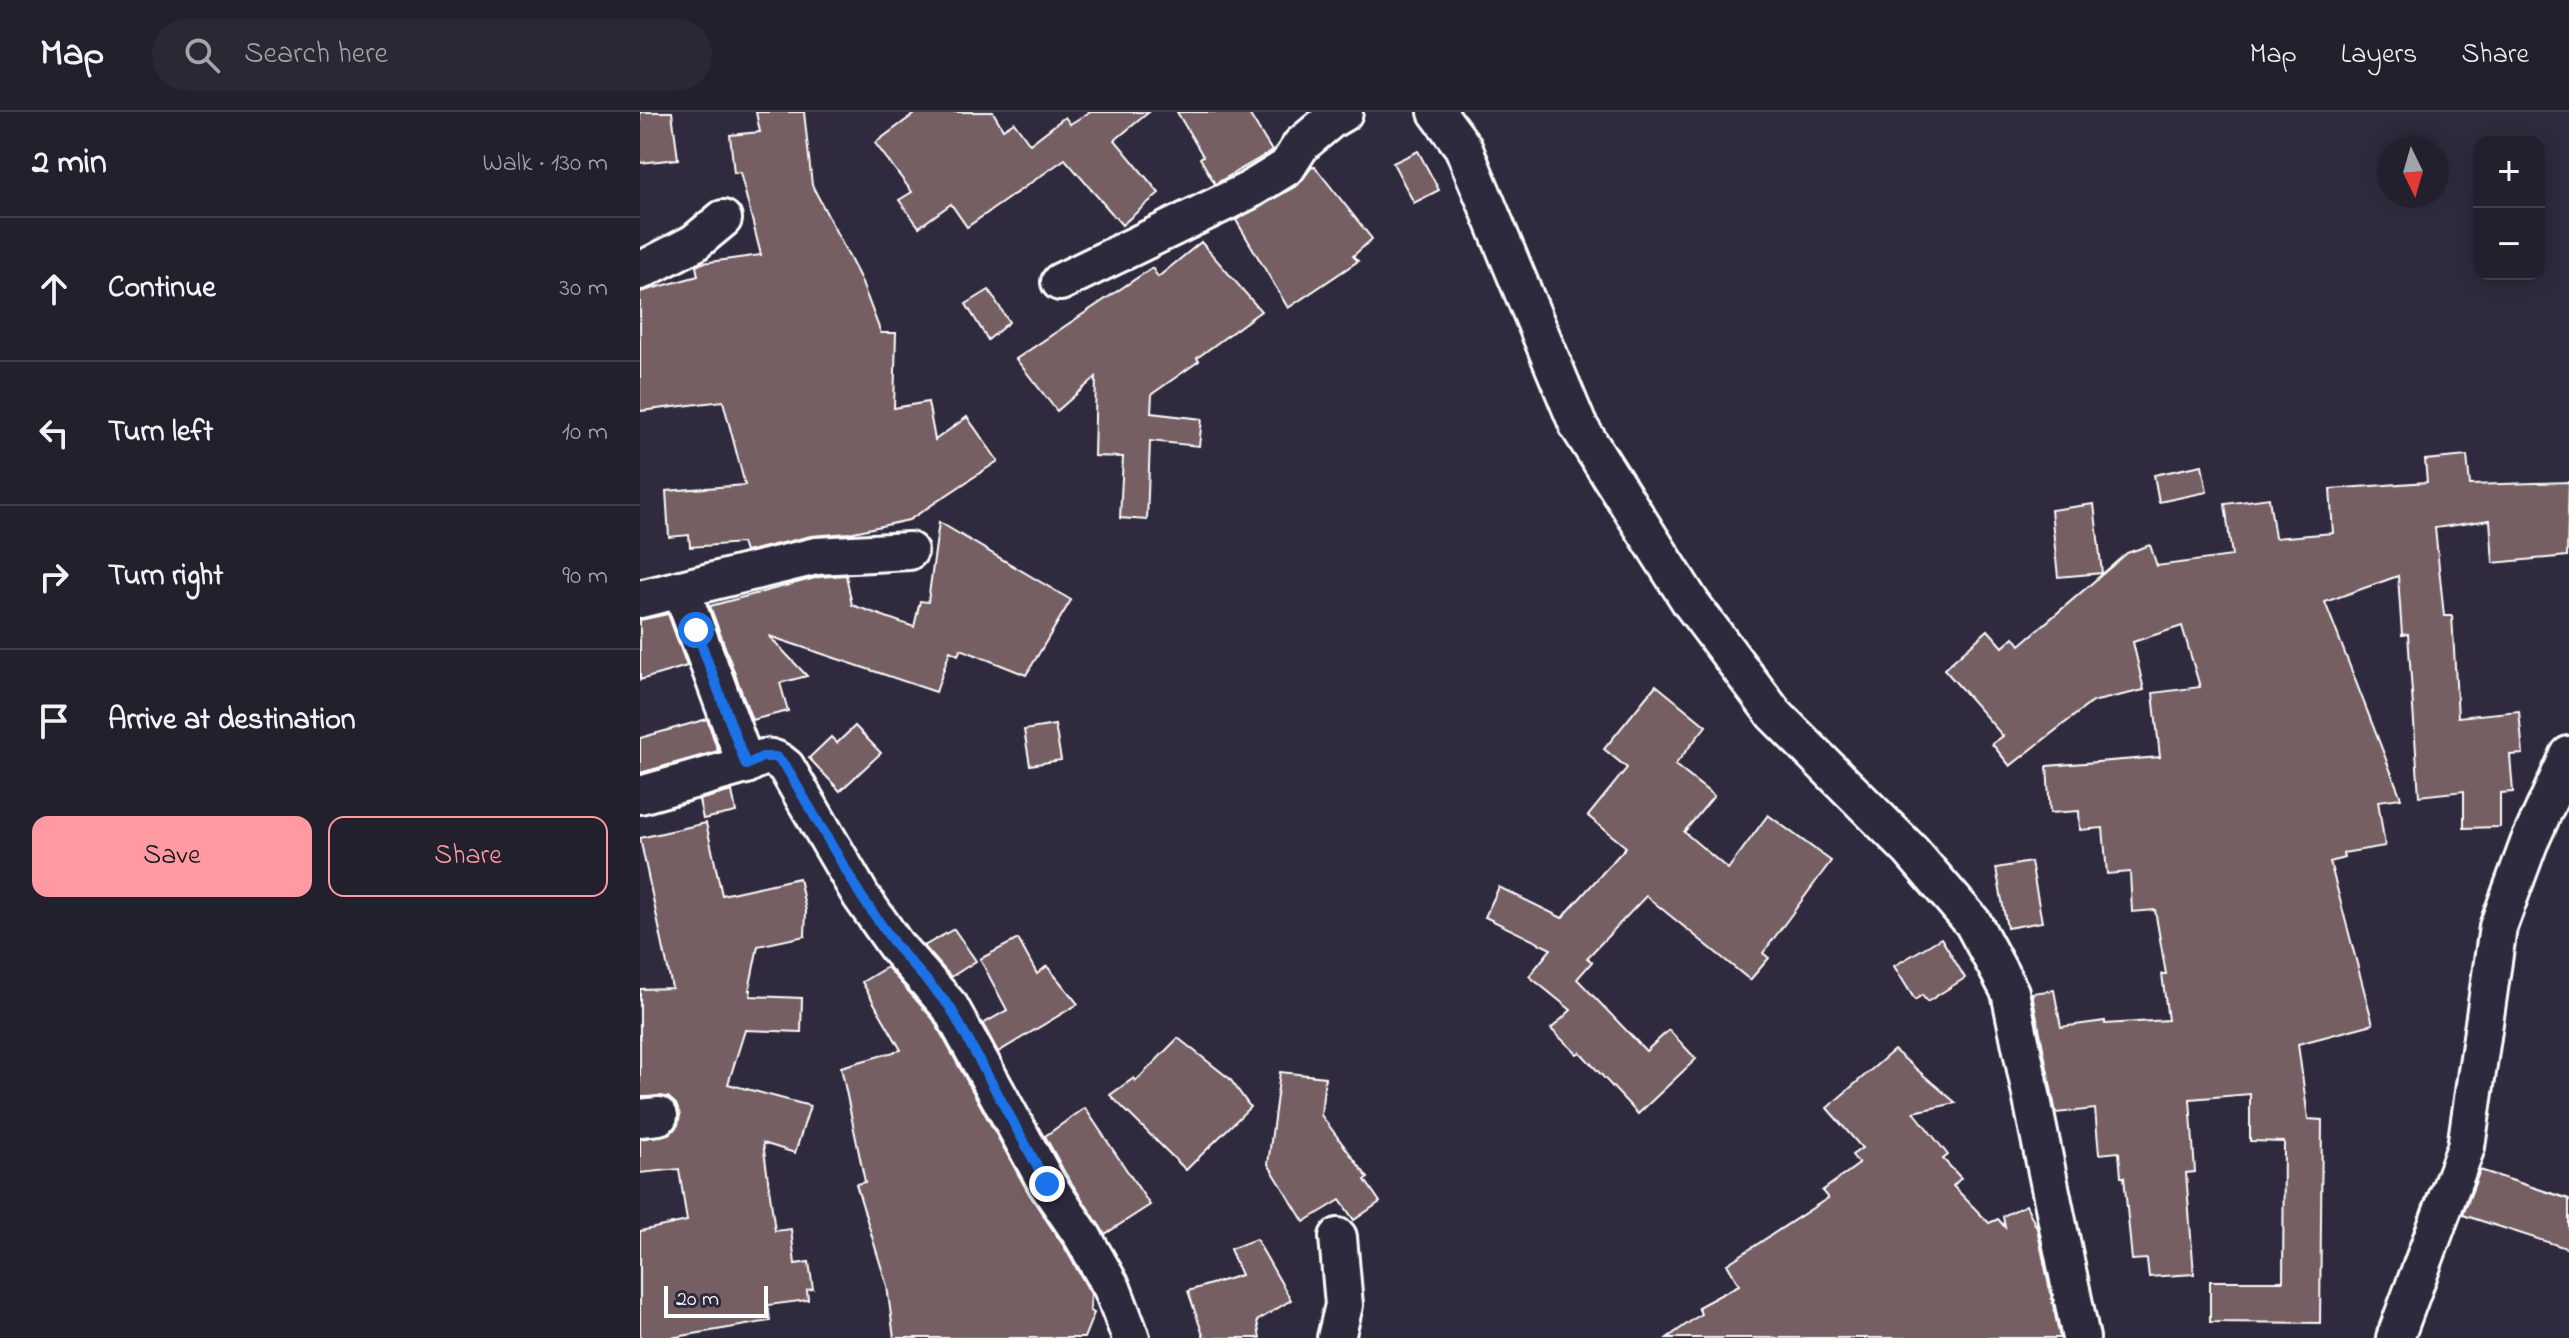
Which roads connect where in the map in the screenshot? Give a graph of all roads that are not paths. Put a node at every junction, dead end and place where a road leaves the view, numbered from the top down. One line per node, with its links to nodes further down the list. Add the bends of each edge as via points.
1 (1344, 112): 5 (street, via 1301,145 1287,167 1248,191)
2 (1437, 112): 15 (street, via 1463,147 1578,425 1691,603 1774,714 1910,850 1973,923 2003,978)
3 (723, 219): 4 (street, via 694,243)
4 (640, 271)
5 (1060, 282)
6 (909, 551): 7 (street, via 816,556)
7 (681, 589): 8 (street); 10 (street)
8 (640, 599)
9 (2569, 755): 16 (street, via 2498,927 2466,1147)
10 (746, 765): 11 (street); 13 (street, via 776,757 786,767 861,896 950,1007 1047,1184 1112,1288)
11 (640, 795)
12 (1338, 1237): 14 (street, via 1344,1305)
13 (1131, 1338)
14 (1336, 1338)
15 (2081, 1338)
16 (2395, 1338)

